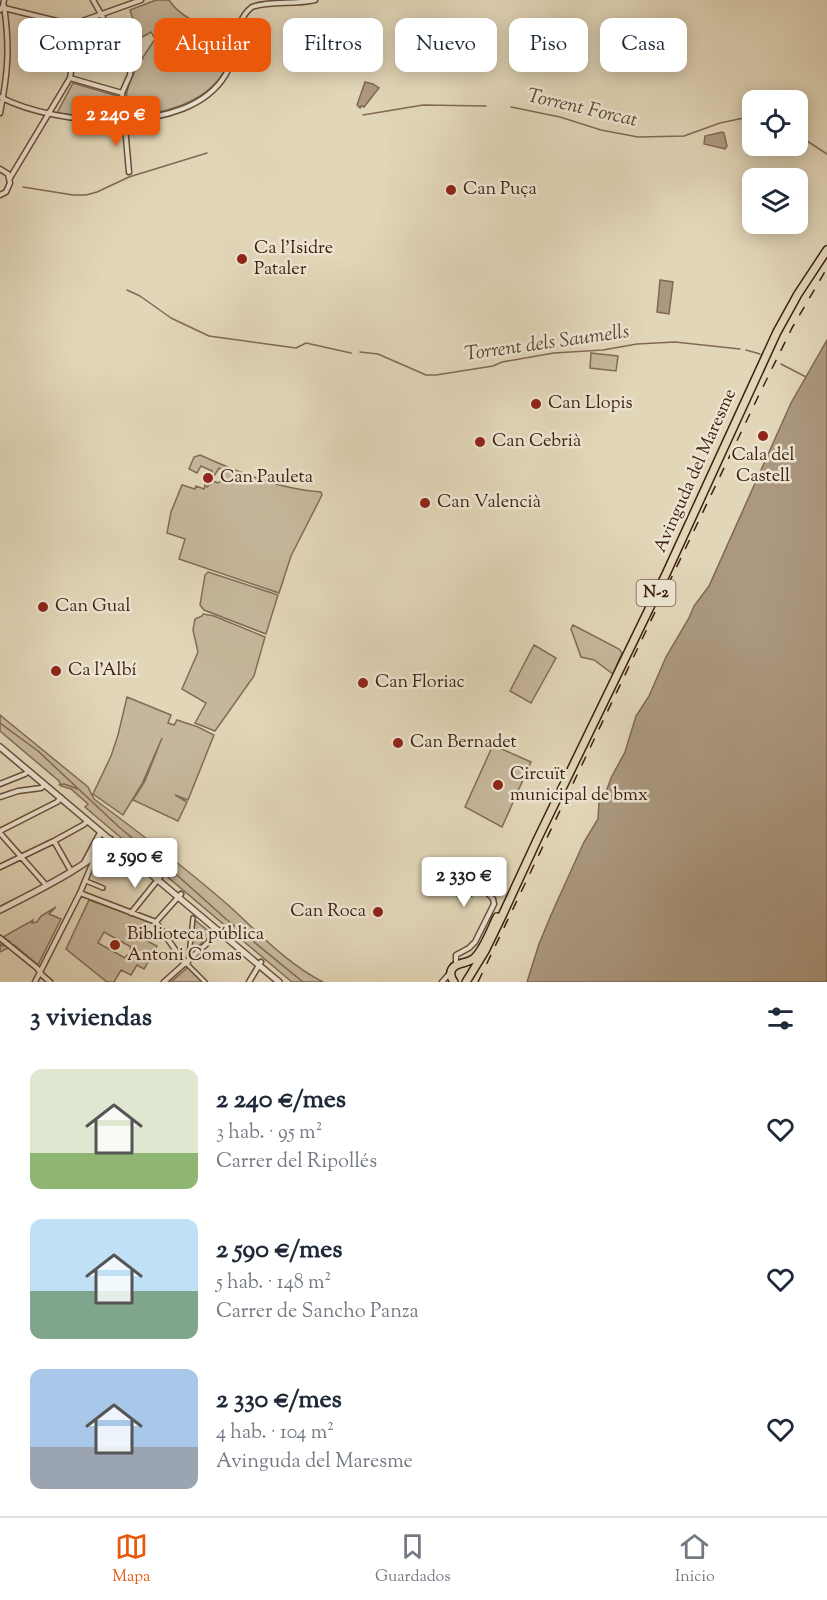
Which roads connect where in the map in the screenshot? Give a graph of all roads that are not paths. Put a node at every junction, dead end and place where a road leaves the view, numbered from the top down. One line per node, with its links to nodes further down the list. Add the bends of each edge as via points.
1 (4, 0): 5 (street)
2 (93, 0): 6 (street)
3 (141, 0): 6 (street)
4 (315, 0): 15 (street, via 271,1 252,8 239,25 229,69 211,93 178,110)
5 (3, 8): 7 (street); 12 (street, via 8,70)
6 (101, 14): 8 (street); 11 (street, via 131,67)
7 (44, 18)
8 (90, 18)
9 (70, 72): 10 (street)
10 (70, 78): 11 (street); 14 (street)
11 (122, 93): 15 (street)
12 (2, 98): 13 (street); 14 (street)
13 (0, 113)
14 (48, 114): 15 (street, via 85,120); 18 (street)
15 (124, 120): 17 (street)
16 (0, 169): 18 (street)
17 (129, 172)
18 (10, 178): 19 (street, via 9,188)
19 (0, 195)
20 (827, 250): 30 (main road, Avinguda del Maresme / N-2, via 777,332)
21 (1, 748): 22 (street)
22 (28, 771): 23 (street); 24 (street)
23 (0, 784)
24 (45, 784): 25 (street); 26 (street)
25 (0, 797)
26 (61, 798): 27 (street); 28 (street)
27 (88, 820): 29 (street); 32 (street)
28 (0, 832): 34 (street)
29 (101, 832): 31 (street); 36 (street)
30 (538, 838): 54 (main road, Avinguda del Maresme / N-2, via 476,956); 57 (main road, Avinguda del Maresme / N-2, via 490,942)
31 (110, 839): 33 (street); 35 (street)
32 (54, 841): 34 (street); 38 (street)
33 (119, 847): 35 (street); 39 (street)
34 (21, 857): 37 (street); 41 (street)
35 (95, 857): 36 (street); 40 (street)
36 (84, 864): 38 (street)
37 (0, 867)
38 (71, 871): 41 (street)
39 (159, 878): 45 (street); 47 (street)
40 (86, 881): 42 (street); 44 (street)
41 (46, 885): 46 (street)
42 (103, 888)
43 (453, 888): 54 (street, via 462,897 485,890 494,904 475,942 456,955)
44 (80, 893): 47 (street); 55 (street)
45 (179, 896): 49 (street); 50 (street)
46 (0, 910)
47 (131, 913): 49 (street)
48 (193, 918): 52 (street)
49 (156, 922): 52 (street)
50 (221, 931): 52 (street); 53 (street)
51 (0, 938): 55 (street)
52 (187, 962): 61 (street); 62 (street)
53 (260, 964): 63 (street); 64 (street)
54 (460, 964): 56 (main road); 57 (main road)
55 (40, 972): 59 (street); 60 (street)
56 (450, 972): 58 (main road); 65 (street)
57 (471, 973): 66 (main road, Avinguda del Maresme)
58 (454, 981): 65 (street)
59 (36, 982)
60 (50, 982)
61 (165, 982)
62 (205, 982)
63 (249, 982)
64 (279, 982)
65 (442, 982)
66 (466, 982)

